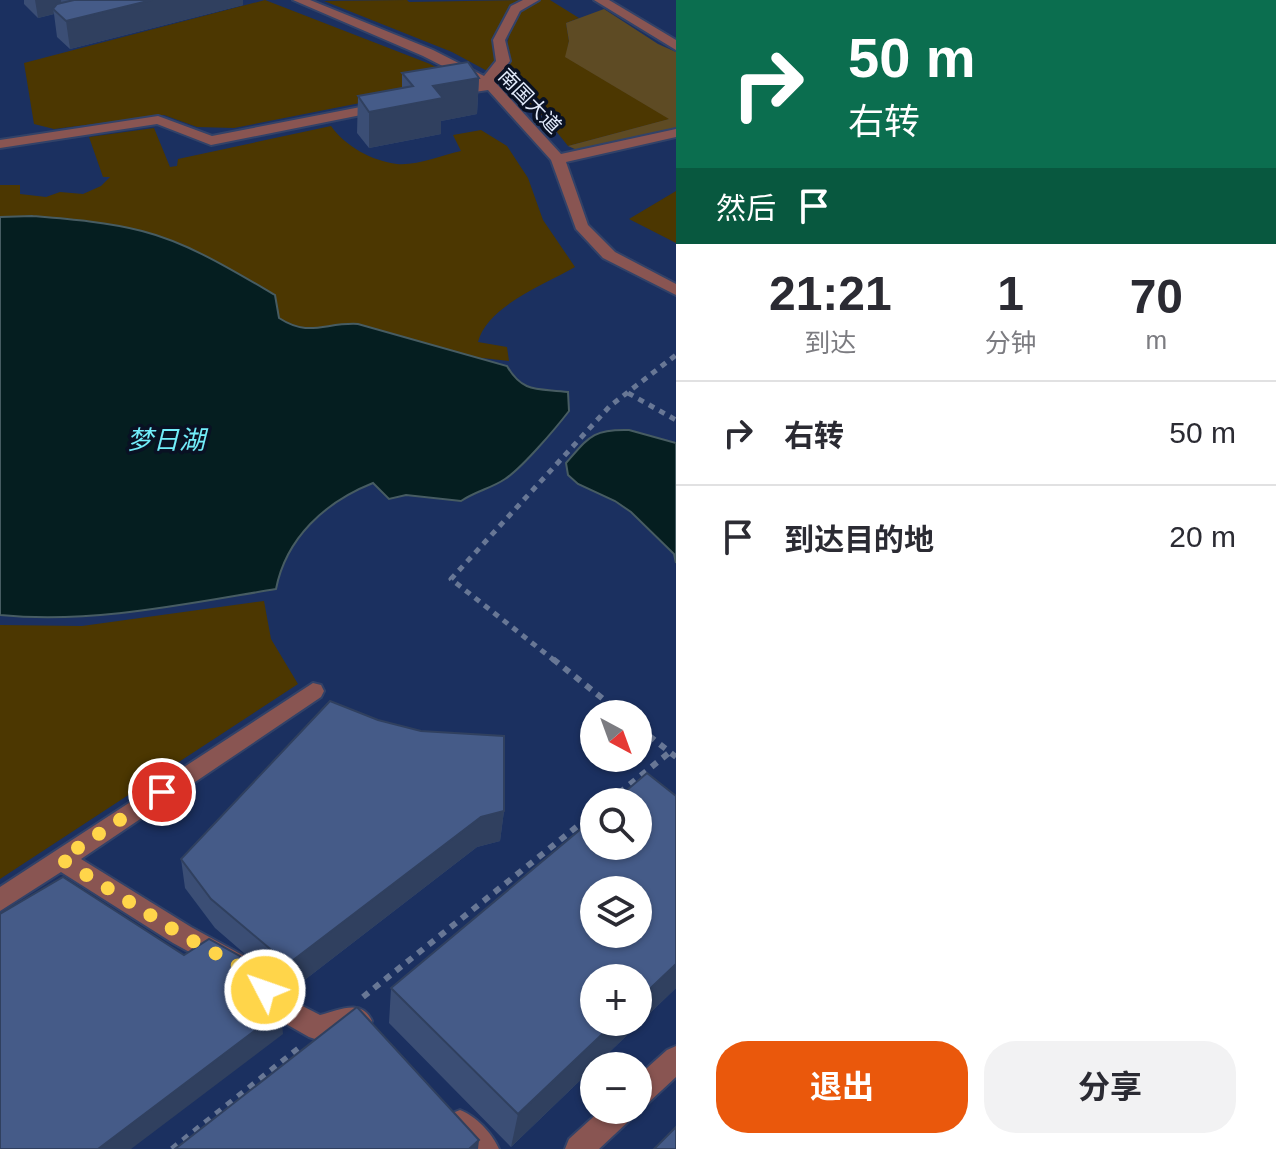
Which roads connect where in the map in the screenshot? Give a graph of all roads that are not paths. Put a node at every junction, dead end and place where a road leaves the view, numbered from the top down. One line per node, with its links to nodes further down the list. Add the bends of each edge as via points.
1 (299, 0): 5 (street, 南国大道)
2 (533, 0): 5 (street, via 515,9 499,40 503,61)
3 (600, 0): 4 (street)
4 (676, 46)
5 (489, 83): 6 (street); 10 (street, 南国大道)
6 (429, 97)
7 (398, 103): 9 (street, via 211,141 158,120)
8 (676, 133): 10 (street)
9 (0, 144)
10 (558, 159): 11 (street, 南国大道, via 581,226 609,255)
11 (676, 290)
12 (313, 691): 13 (street)
13 (61, 859): 14 (street); 15 (street, via 255,975 274,1004 318,1028 356,1018)
14 (0, 900)
15 (378, 1039)
16 (676, 1059): 17 (street)
17 (652, 1081)
18 (442, 1105): 20 (street)
19 (606, 1124): 21 (street)
20 (485, 1149)
21 (579, 1149)

